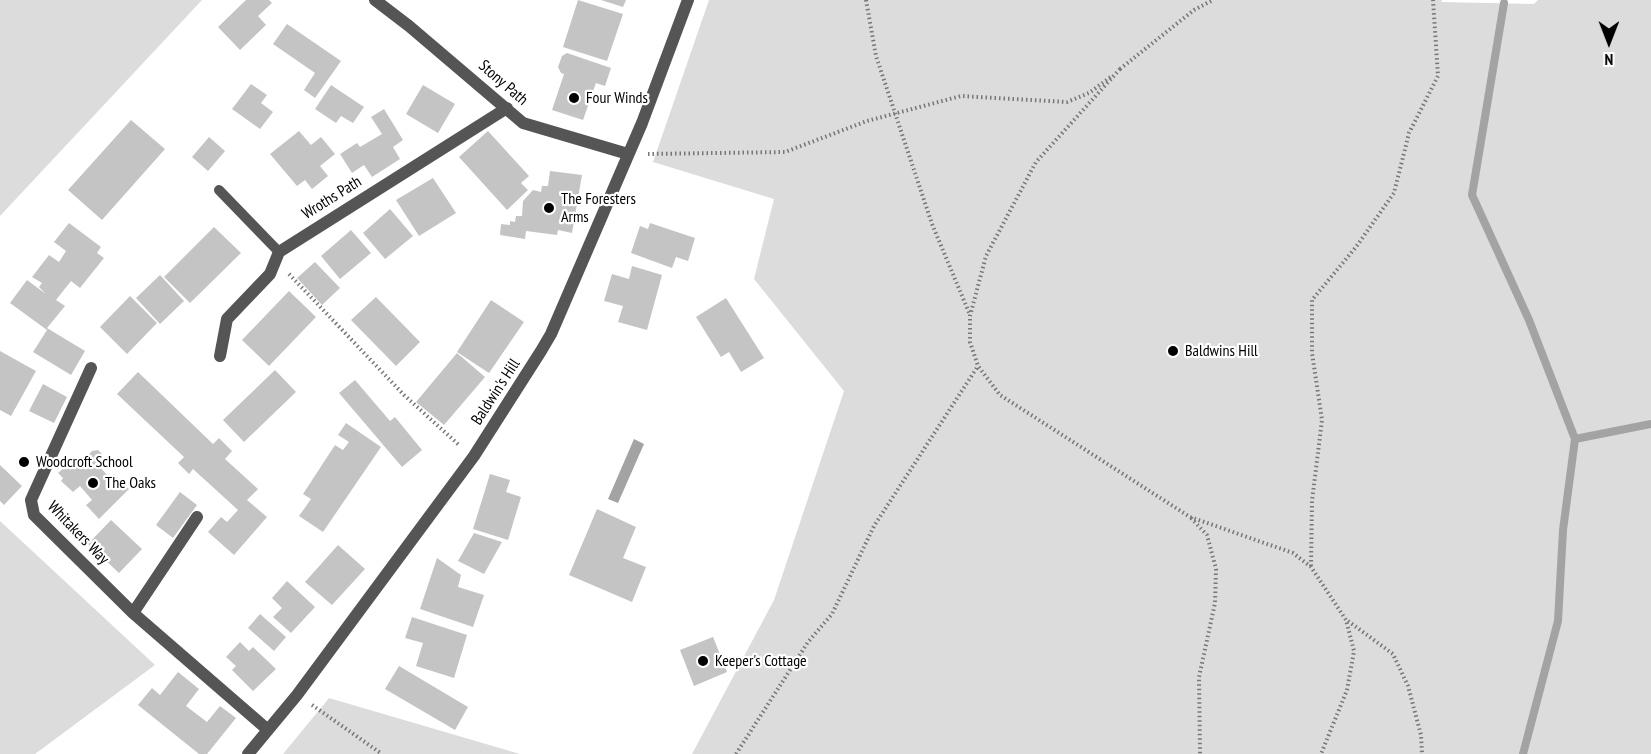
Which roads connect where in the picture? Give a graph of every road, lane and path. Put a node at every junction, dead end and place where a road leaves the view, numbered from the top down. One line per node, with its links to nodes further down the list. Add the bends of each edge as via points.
1 (375, 0): 7 (street, Stony Path)
2 (688, 0): 9 (street, Baldwin's Hill)
3 (866, 0): 8 (path, via 876,56)
4 (1213, 0): 6 (path, via 1194,10)
5 (1433, 0): 19 (path, via 1438,76 1409,133 1394,193 1312,300 1312,353 1322,420 1312,501)
6 (1120, 69): 8 (path, via 1089,93 1067,102 961,96); 12 (path, via 1036,162 986,256)
7 (507, 108): 9 (street, Stony Path, via 523,123); 11 (street, Wroths Path)
8 (895, 114): 9 (path, via 785,152); 12 (path, via 932,224)
9 (628, 154): 16 (street, Baldwin's Hill, via 551,334)
10 (219, 190): 11 (lane)
11 (277, 256): 13 (street, Wroths Path, via 270,274 228,319); 16 (path, via 404,395)
12 (970, 316): 14 (path, via 970,342)
13 (220, 356)
14 (978, 366): 18 (path, via 1000,395); 26 (path, via 874,526 832,614 808,642)
15 (91, 368): 20 (street, Whitakers Way, via 31,500 34,515)
16 (474, 456): 22 (street, Baldwin's Hill)
17 (198, 517): 20 (street)
18 (1190, 517): 19 (path, via 1293,553); 27 (path, via 1207,535 1216,569 1215,603 1199,677)
19 (1311, 567): 21 (path)
20 (133, 613): 23 (street, Whitakers Way)
21 (1346, 620): 28 (path, via 1354,651 1349,680); 29 (path, via 1393,654 1408,686)
22 (297, 695): 23 (street, Baldwin's Hill); 25 (path)
23 (268, 730): 24 (street, Baldwin's Hill)
24 (248, 754)
25 (382, 754)
26 (736, 754)
27 (1200, 754)
28 (1321, 754)
29 (1422, 754)

